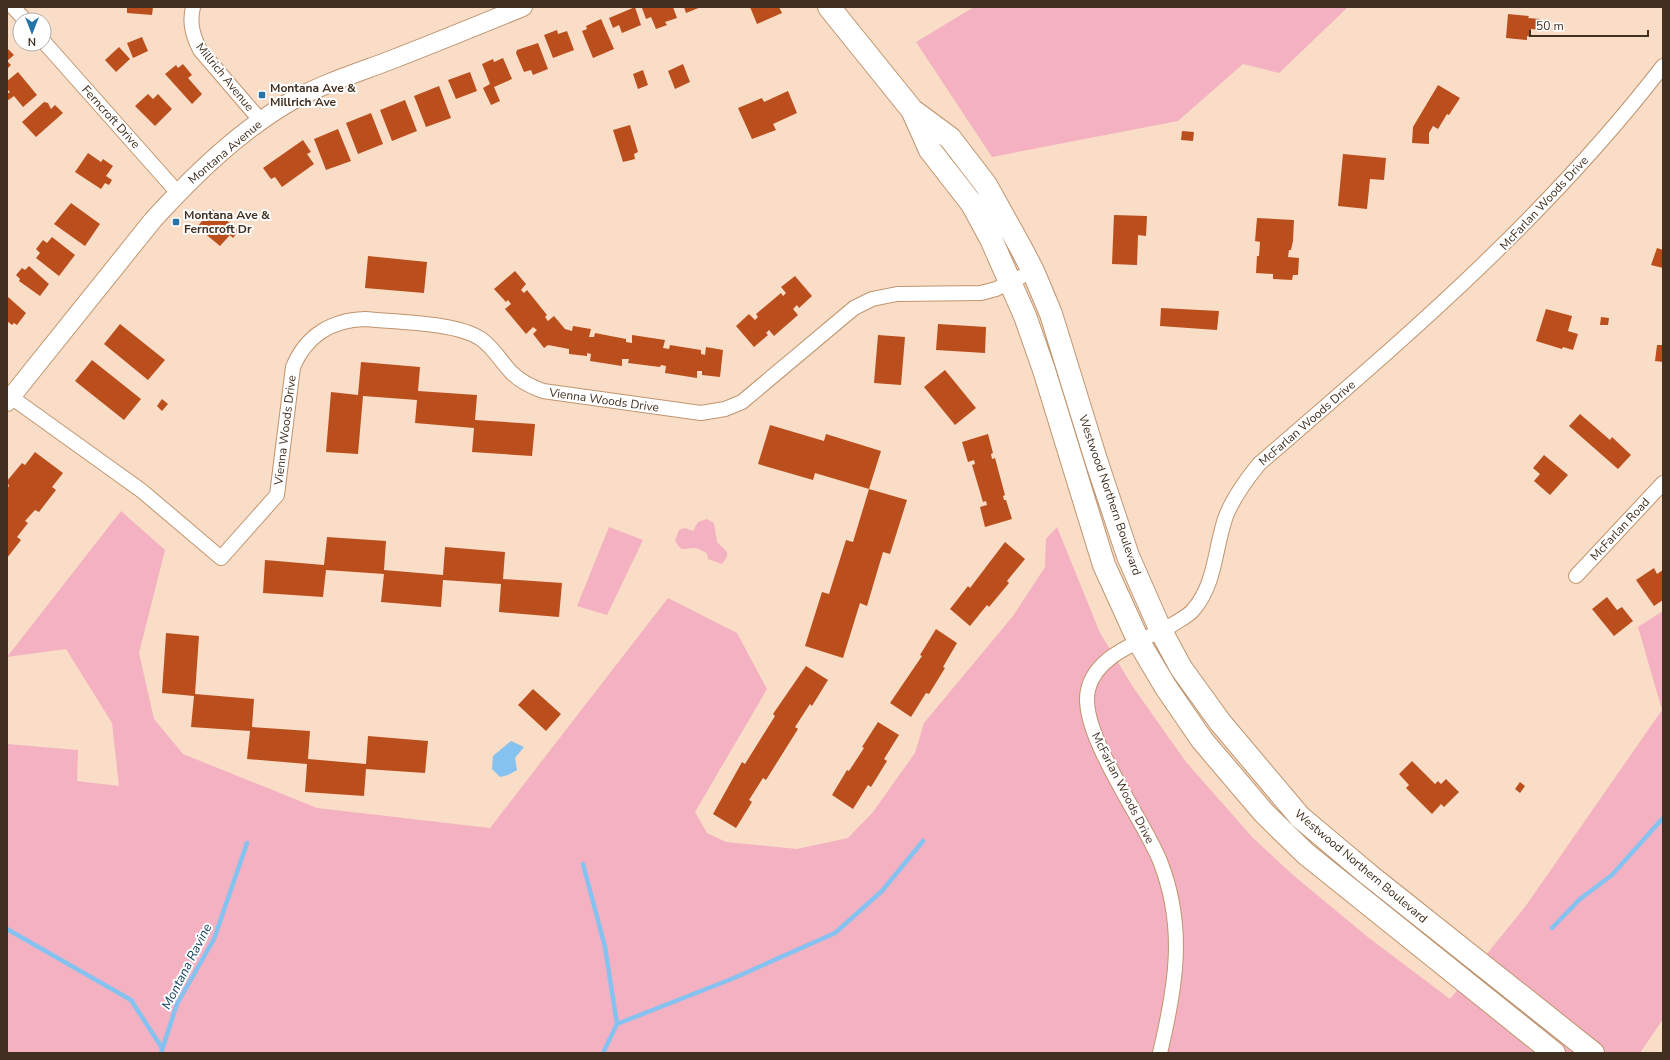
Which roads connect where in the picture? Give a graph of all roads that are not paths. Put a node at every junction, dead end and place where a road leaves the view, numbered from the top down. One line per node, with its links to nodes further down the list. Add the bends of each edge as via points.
1 (192, 7): 7 (street, Millrich Avenue, via 191,27 200,50)
2 (523, 7): 7 (street, Montana Avenue, via 326,83)
3 (830, 7): 6 (main road, Westwood Northern Boulevard)
4 (52, 51): 8 (street, Ferncroft Drive)
5 (1663, 66): 14 (street, McFarlan Woods Drive, via 1579,166 1504,245 1436,310 1259,464 1240,488 1226,517 1205,594 1193,610)
6 (912, 110): 9 (main road, Westwood Northern Boulevard, via 950,138 986,185); 10 (main road, Westwood Northern Boulevard, via 930,150 972,204)
7 (261, 121): 8 (street, Montana Avenue, via 218,155)
8 (178, 192): 11 (street, Montana Avenue)
9 (1033, 271): 10 (street, Vienna Woods Drive); 14 (main road, Westwood Northern Boulevard, via 1051,314 1128,556)
10 (1011, 282): 11 (street, Vienna Woods Drive, via 981,293 897,294 872,299 854,308 742,402 725,409 701,413 543,391 531,387 512,373 481,338 456,328 365,319 337,322 309,341 293,367 277,495 221,558 142,491); 15 (main road, Westwood Northern Boulevard, via 1044,370 1104,565)
11 (9, 400)
12 (1663, 483): 13 (street, McFarlan Road)
13 (1576, 576)
14 (1161, 630): 15 (street, McFarlan Woods Drive); 18 (main road, Westwood Northern Boulevard, via 1181,668 1220,722 1300,817)
15 (1139, 642): 16 (street, McFarlan Woods Drive, via 1108,660 1096,671 1088,690 1087,713 1101,749 1160,861 1176,917 1177,955 1174,985); 17 (main road, Westwood Northern Boulevard, via 1202,740 1264,813 1306,854 1359,898)
16 (1160, 1053)
17 (1554, 1053)
18 (1593, 1053)

